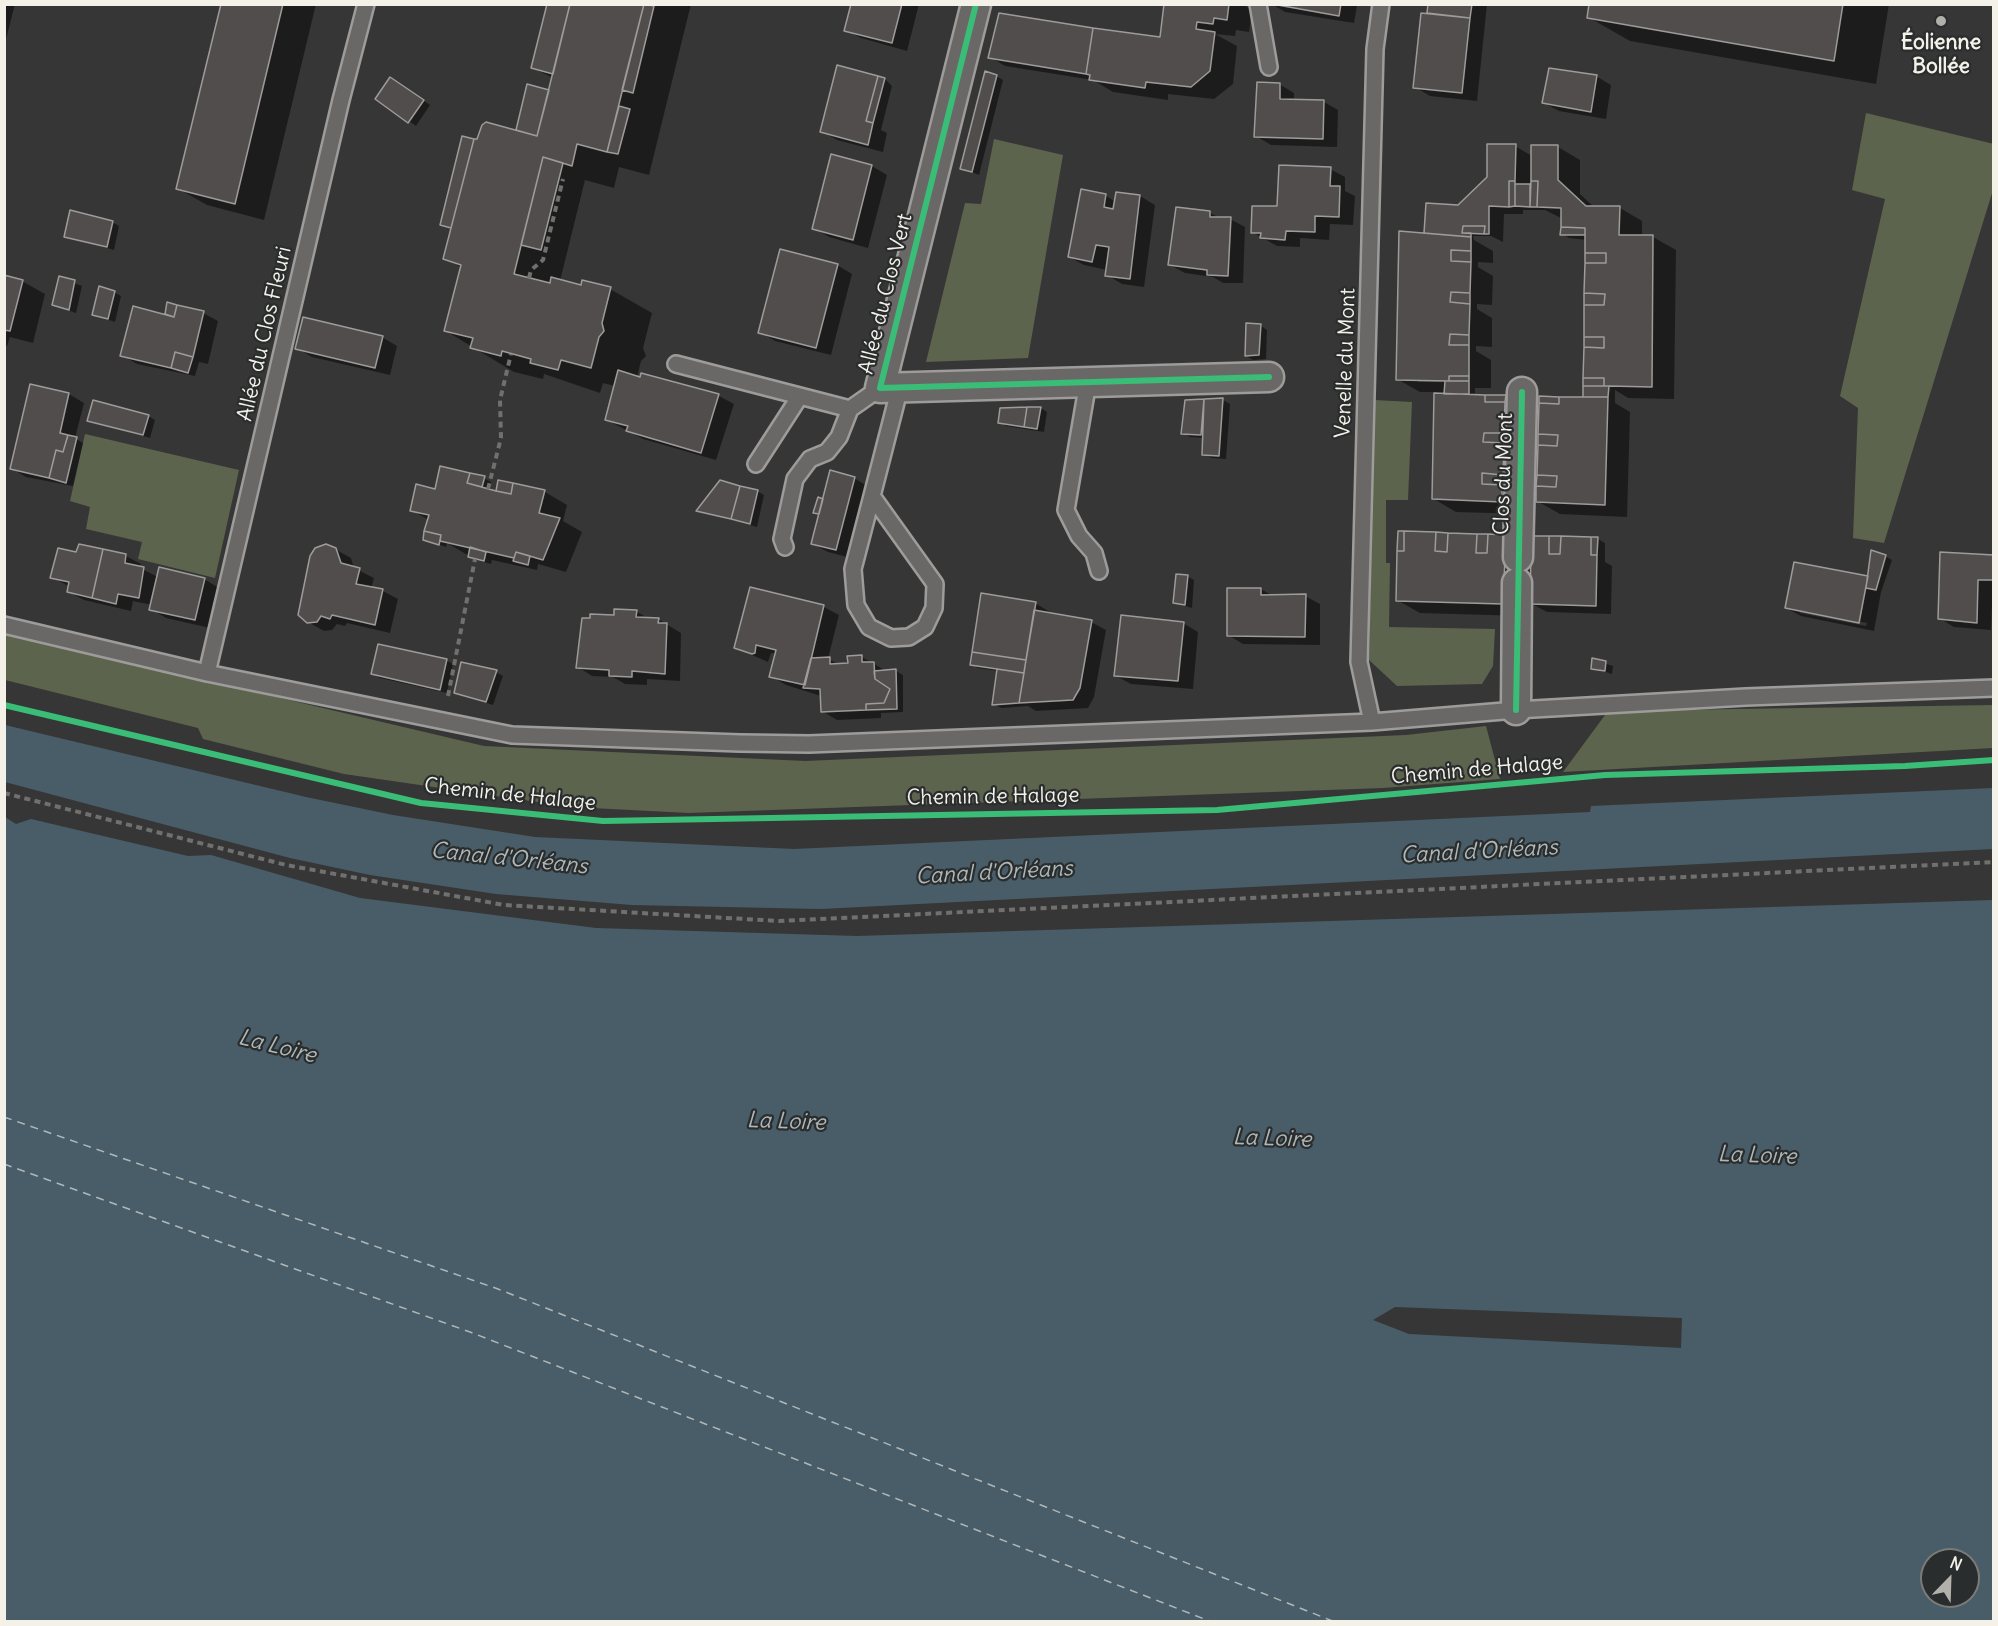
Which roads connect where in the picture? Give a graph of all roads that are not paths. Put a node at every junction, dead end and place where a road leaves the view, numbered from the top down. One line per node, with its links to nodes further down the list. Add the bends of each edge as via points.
1 (366, 4): 18 (lane, Allée du Clos Fleuri)
2 (976, 4): 9 (street, Allée du Clos Vert)
3 (1258, 4): 5 (lane)
4 (1381, 4): 21 (lane, Venelle du Mont, via 1375,61 1359,662)
5 (1269, 67)
6 (676, 364): 11 (lane)
7 (1269, 377): 8 (street, Allée du Clos Vert)
8 (1088, 382): 9 (street, Allée du Clos Vert); 16 (lane, via 1066,510 1079,536 1094,553)
9 (890, 387): 12 (lane); 14 (lane)
10 (1522, 392): 20 (street, Clos du Mont)
11 (800, 396): 12 (lane); 13 (lane)
12 (850, 409): 15 (lane, via 839,437 827,453 810,459 795,479 782,539)
13 (756, 464)
14 (872, 496): 14 (lane, via 853,569 856,605 869,627 891,638 909,637 926,627 934,608 935,584)
15 (785, 548)
16 (1099, 571)
17 (4, 625): 18 (lane)
18 (207, 674): 21 (lane, via 512,735 809,744)
19 (1994, 688): 20 (lane)
20 (1516, 710): 21 (lane)
21 (1372, 722)

